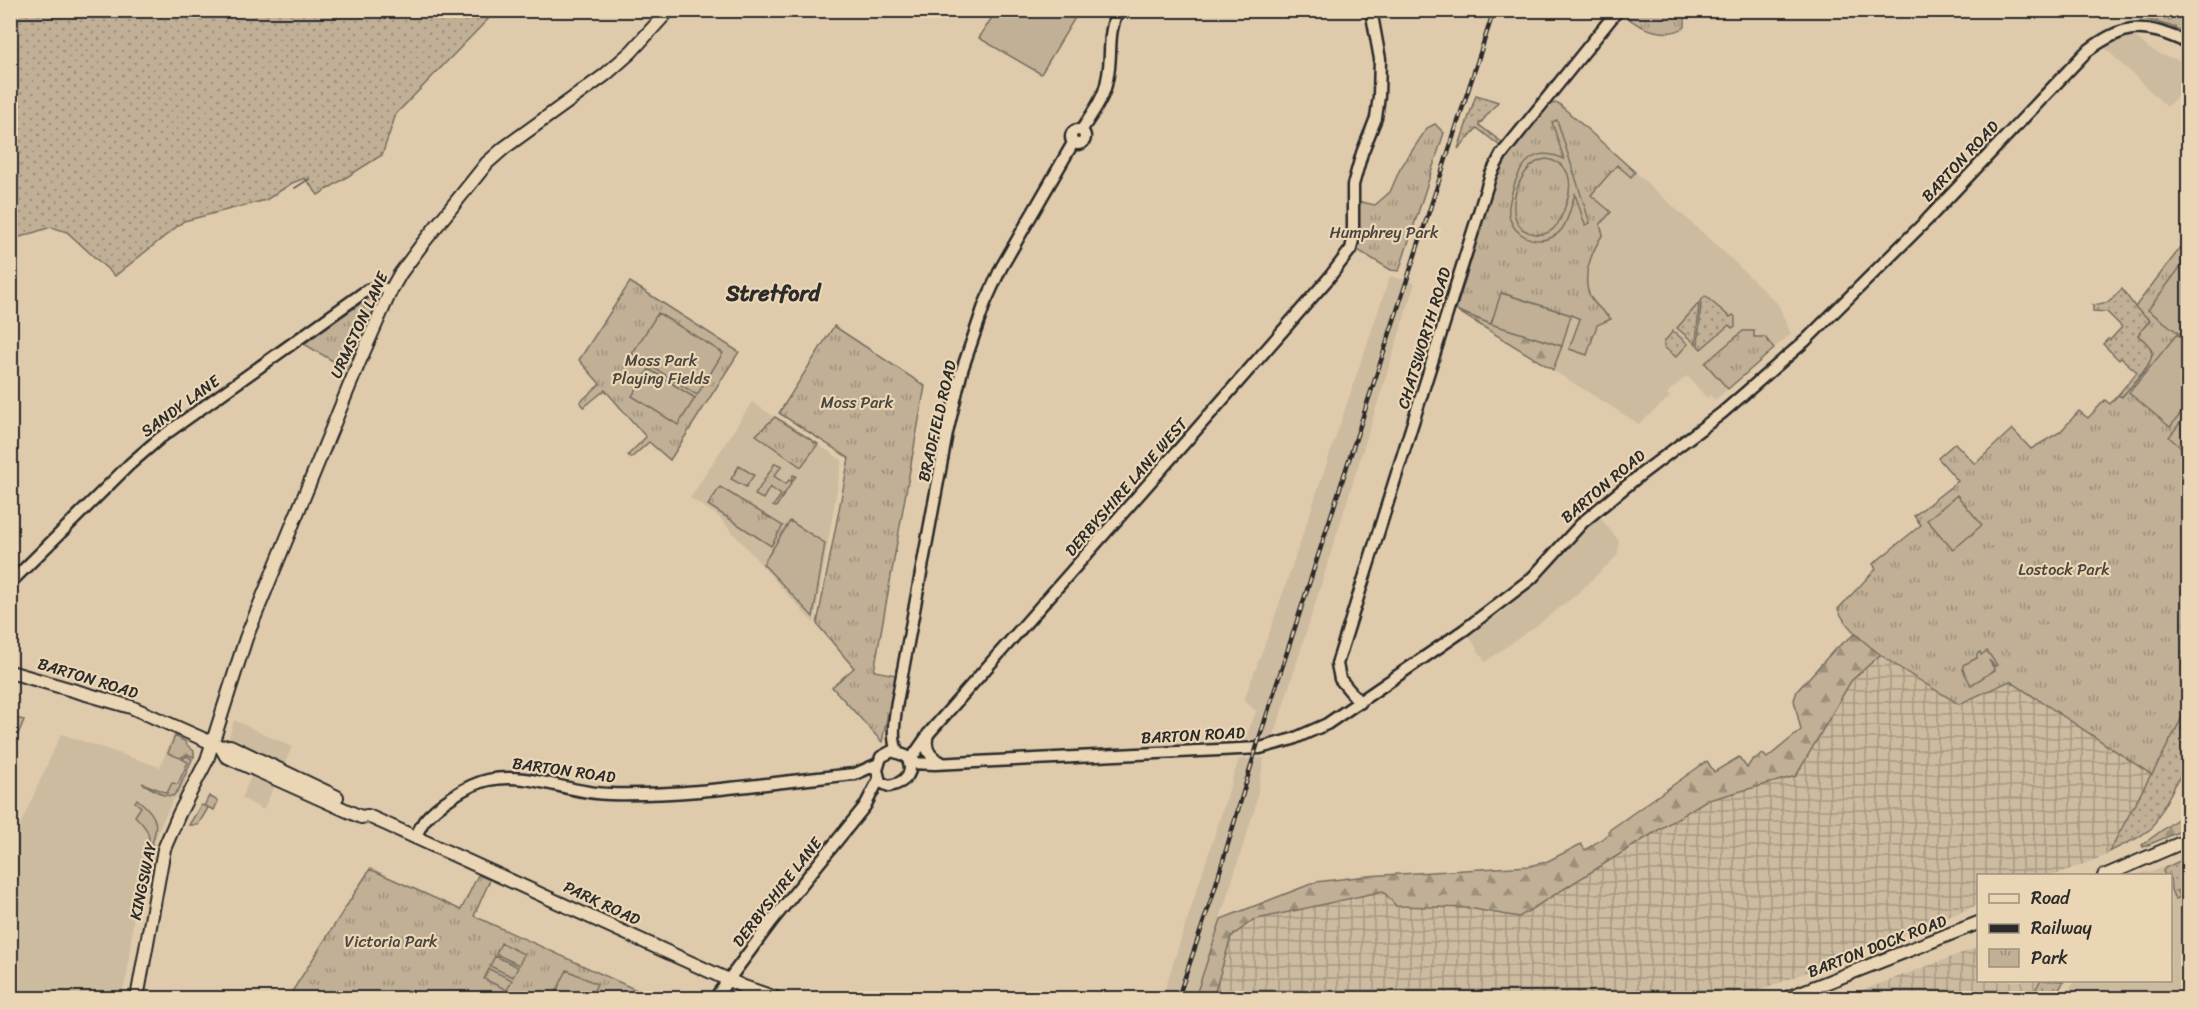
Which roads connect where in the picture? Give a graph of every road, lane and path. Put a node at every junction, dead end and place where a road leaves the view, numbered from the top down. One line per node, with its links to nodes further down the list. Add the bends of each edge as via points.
1 (669, 10): 6 (main road, URMSTON LANE, via 605,75 487,164 423,243)
2 (1118, 10): 12 (street, BRADFIELD ROAD, via 1110,32 1108,80 1081,131 1084,141 1073,143 1002,268 962,370 897,702)
3 (1371, 10): 10 (street, DERBYSHIRE LANE WEST, via 1380,59 1379,96 1376,118 1353,185 1351,249)
4 (1618, 10): 9 (street, CHATSWORTH ROAD, via 1501,155 1491,174 1337,664 1340,679)
5 (2188, 43): 9 (street, BARTON ROAD, via 2158,31 2136,28 2110,36 2086,52 1897,251 1781,363 1583,522 1542,569 1502,602)
6 (391, 290): 7 (street, SANDY LANE, via 367,290 160,438); 11 (main road, URMSTON LANE, via 243,644)
7 (10, 583)
8 (10, 672): 11 (main road, BARTON ROAD, via 131,707)
9 (1360, 703): 13 (street, BARTON ROAD, via 1314,731 1260,748)
10 (925, 738): 12 (street, DERBYSHIRE LANE WEST, via 908,751); 13 (street, via 930,754); 15 (street, DERBYSHIRE LANE WEST)
11 (217, 745): 20 (main road, BARTON ROAD, via 230,746 284,777 364,810 368,816); 25 (main road, KINGSWAY, via 164,849)
12 (895, 752): 14 (street, via 881,757); 15 (street, via 906,756)
13 (939, 763): 15 (street, BARTON ROAD)
14 (878, 764): 16 (street, BARTON ROAD); 17 (street)
15 (909, 766): 18 (street, via 902,782)
16 (855, 774): 17 (street, BARTON ROAD); 20 (street, BARTON ROAD, via 672,794 607,794 521,778 500,778 465,789 424,822)
17 (878, 778): 18 (street, via 884,785); 19 (street, DERBYSHIRE LANE)
18 (893, 786): 19 (street, DERBYSHIRE LANE)
19 (865, 806): 24 (street, DERBYSHIRE LANE)
20 (415, 837): 24 (main road, PARK ROAD)
21 (2188, 840): 22 (main road)
22 (2109, 874)
23 (1977, 924): 28 (main road, BARTON DOCK ROAD)
24 (729, 979): 26 (street, DERBYSHIRE LANE); 27 (main road, PARK ROAD)
25 (137, 999)
26 (715, 999)
27 (776, 999)
28 (1787, 999)

